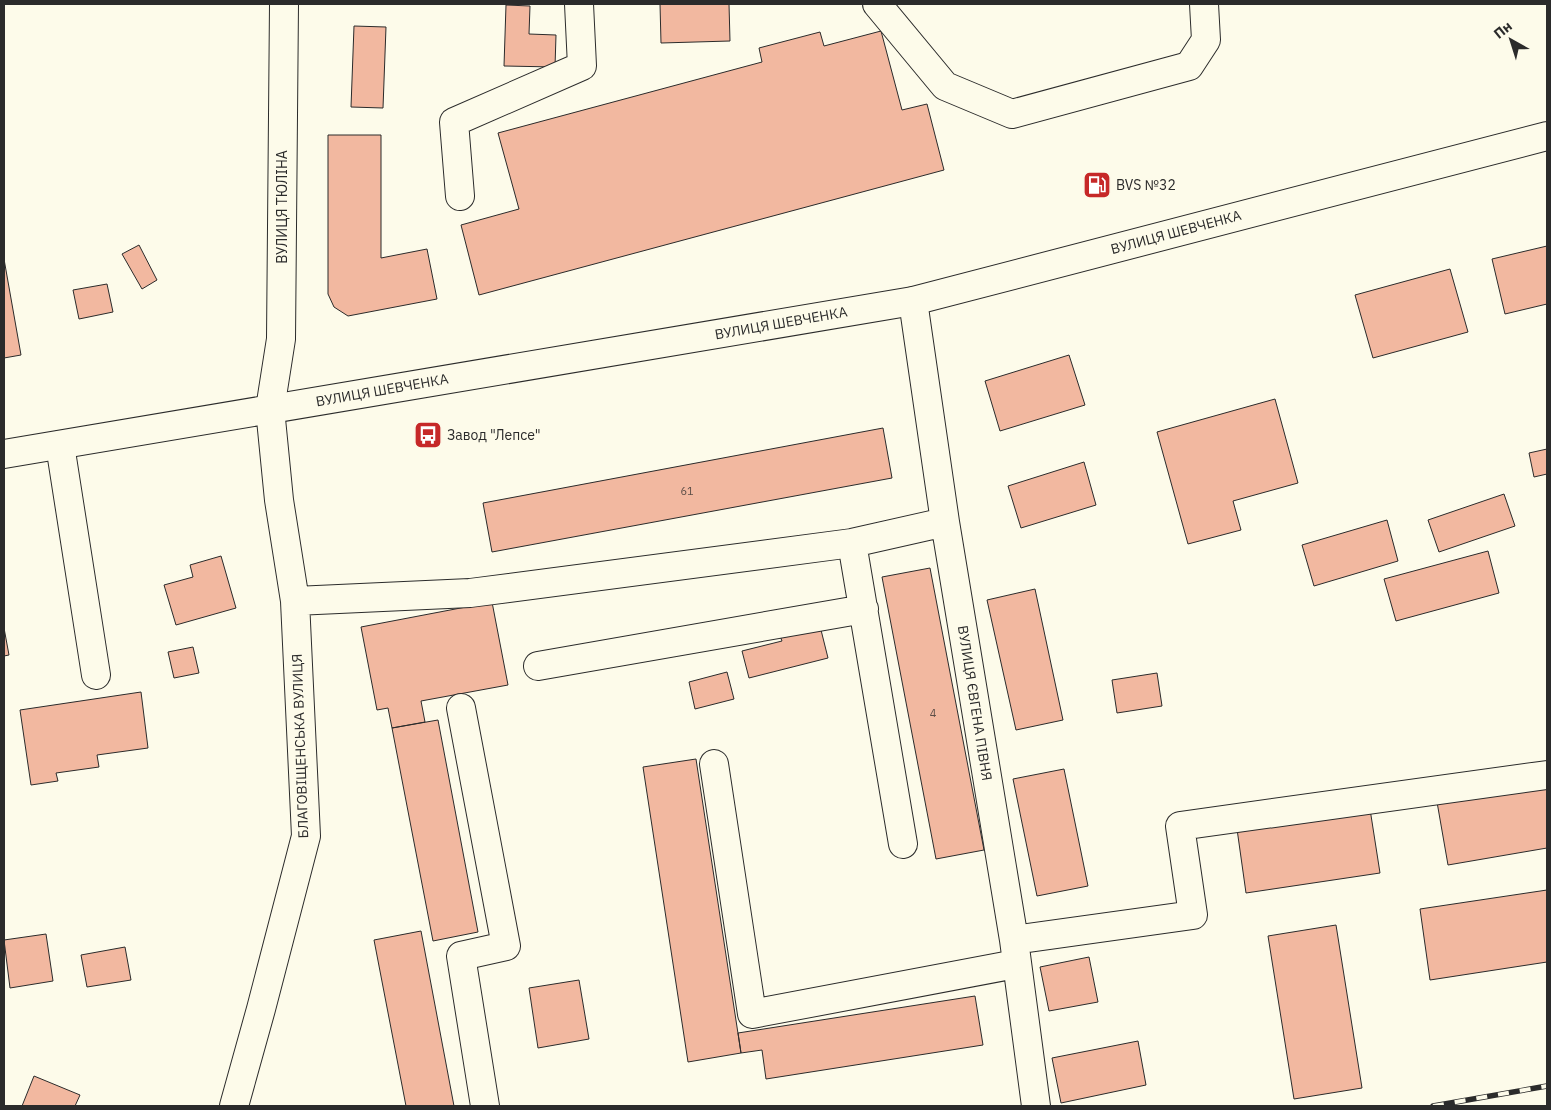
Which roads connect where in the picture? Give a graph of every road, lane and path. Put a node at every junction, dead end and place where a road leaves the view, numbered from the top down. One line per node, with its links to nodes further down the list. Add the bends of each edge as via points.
1 (284, 4): 8 (street, ВУЛИЦЯ ТЮЛІНА, via 281,339)
2 (579, 4): 6 (street, via 582,66 454,122)
3 (877, 4): 4 (street, via 945,86 1012,114 1189,66 1206,40)
4 (1204, 4)
5 (1547, 136): 7 (street, ВУЛИЦЯ ШЕВЧЕНКА)
6 (460, 196)
7 (913, 301): 8 (street, ВУЛИЦЯ ШЕВЧЕНКА); 11 (street, ВУЛИЦЯ ЄВГЕНА ПІВНЯ)
8 (270, 409): 9 (street, ВУЛИЦЯ ШЕВЧЕНКА); 13 (street, БЛАГОВІЩЕНСЬКА ВУЛИЦЯ, via 279,500)
9 (60, 445): 10 (street, ВУЛИЦЯ ШЕВЧЕНКА); 16 (street)
10 (4, 454)
11 (945, 522): 12 (street); 21 (street, ВУЛИЦЯ ЄВГЕНА ПІВНЯ)
12 (852, 543): 13 (street, via 470,593); 14 (street)
13 (295, 601): 22 (street, БЛАГОВІЩЕНСЬКА ВУЛИЦЯ, via 306,836)
14 (864, 608): 15 (street); 20 (street)
15 (538, 666)
16 (96, 675)
17 (462, 708): 23 (street, via 506,946 461,956)
18 (714, 764): 21 (street, via 752,1014)
19 (1547, 775): 21 (street, via 1180,826 1193,915)
20 (903, 844)
21 (1016, 952): 24 (street, ВУЛИЦЯ ЄВГЕНА ПІВНЯ)
22 (234, 1106)
23 (484, 1106)
24 (1036, 1106)

